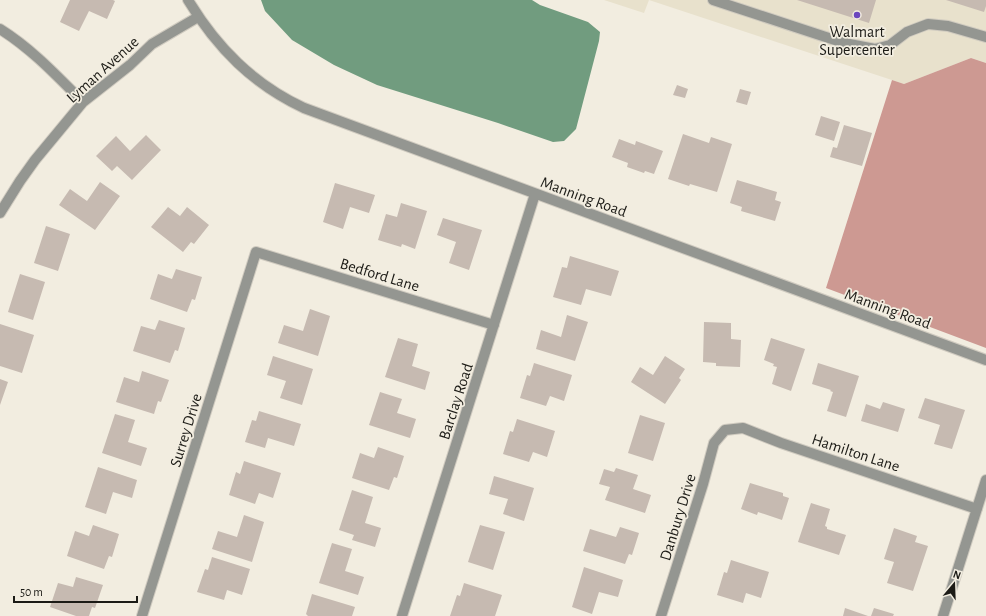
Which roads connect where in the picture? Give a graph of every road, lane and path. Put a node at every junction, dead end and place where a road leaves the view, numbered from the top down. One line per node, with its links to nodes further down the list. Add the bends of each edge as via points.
1 (188, 0): 3 (street)
2 (713, 0): 5 (street, via 844,43 875,49 890,45 907,32 928,24 948,26)
3 (198, 17): 6 (street, Lyman Avenue, via 152,44); 7 (street, Manning Road, via 242,69 287,101)
4 (0, 30): 6 (street, via 36,56)
5 (986, 37)
6 (83, 102): 8 (street, Lyman Avenue, via 35,160)
7 (535, 194): 10 (street, Barclay Road); 11 (street, Manning Road)
8 (0, 214)
9 (256, 252): 10 (street, Bedford Lane); 15 (street, Surrey Drive)
10 (494, 325): 16 (street, Barclay Road)
11 (986, 360)
12 (725, 430): 14 (street, Hamilton Lane, via 743,428 781,444); 17 (street, Danbury Drive, via 714,443)
13 (986, 480): 14 (street)
14 (977, 509): 18 (street)
15 (142, 616)
16 (402, 616)
17 (661, 616)
18 (943, 616)

